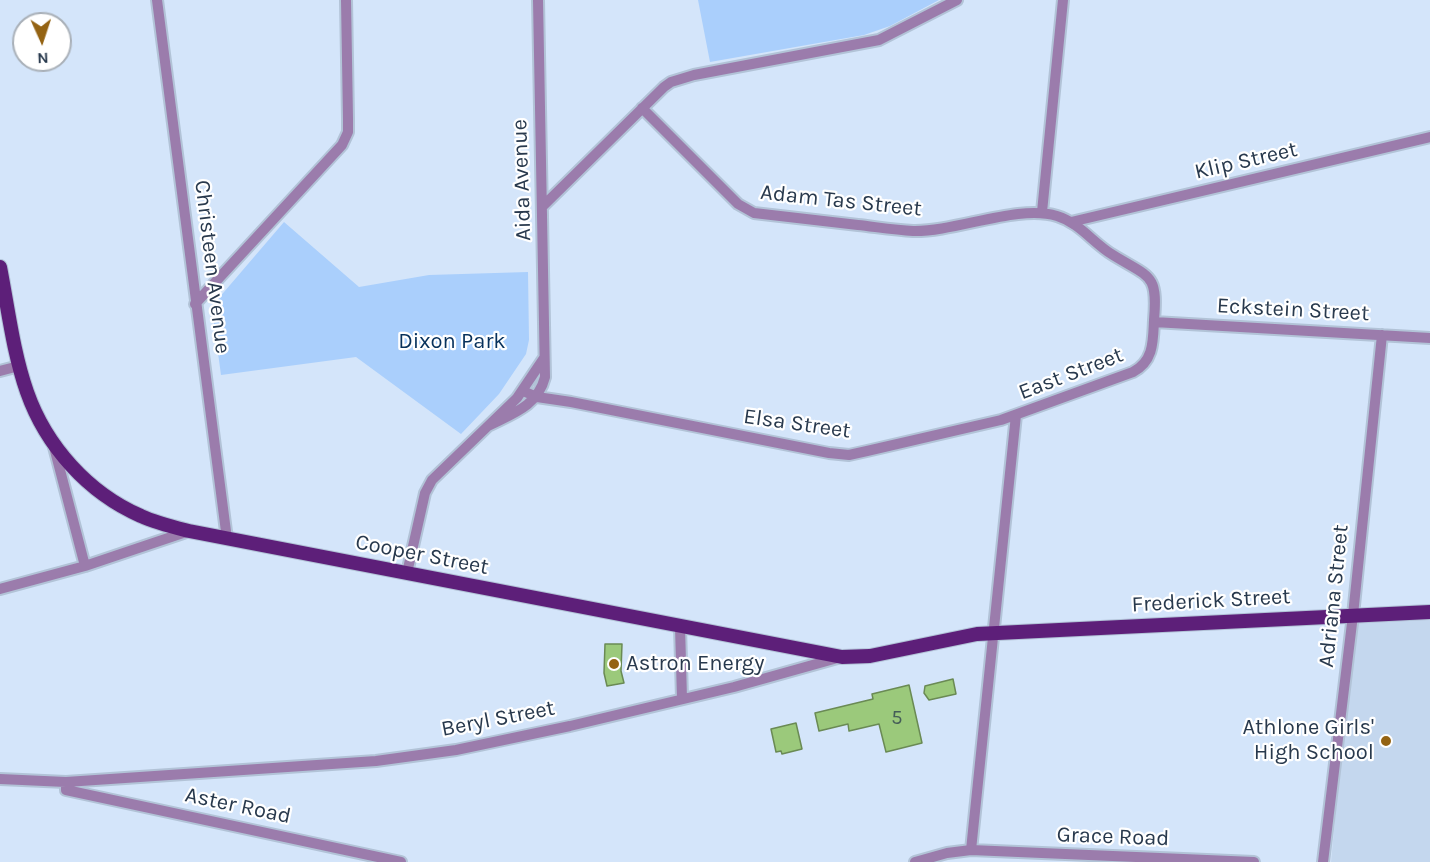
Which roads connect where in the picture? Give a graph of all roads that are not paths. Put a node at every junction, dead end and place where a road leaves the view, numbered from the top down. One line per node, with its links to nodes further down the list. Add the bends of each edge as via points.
1 (157, 0): 12 (street, Christeen Avenue)
2 (346, 0): 12 (street, via 346,138)
3 (538, 0): 8 (street, Aida Avenue)
4 (957, 0): 6 (street, via 879,40 682,78 671,82)
5 (1063, 0): 9 (street)
6 (642, 108): 8 (street); 9 (street, Adam Tas Street, via 738,204 754,213 921,231)
7 (1430, 137): 10 (street, Klip Street)
8 (543, 206): 16 (street, Aida Avenue)
9 (1042, 212): 10 (street, East Street)
10 (1071, 222): 13 (street, East Street, via 1152,281)
11 (0, 267): 17 (main road, Cooper Street)
12 (195, 304): 28 (street, Christeen Avenue)
13 (1154, 322): 14 (street, Eckstein Street); 24 (street, East Street, via 1151,353 1140,368)
14 (1382, 335): 15 (street, Eckstein Street); 33 (street, Adriana Street)
15 (1430, 338)
16 (544, 358): 19 (street, Aida Avenue); 20 (street, Aida Avenue)
17 (19, 366): 18 (street); 26 (main road, Cooper Street, via 30,402)
18 (0, 371)
19 (529, 380): 20 (street, Elsa Street); 21 (street, Aida Avenue)
20 (543, 385): 22 (street, Aida Avenue); 23 (street, Elsa Street)
21 (523, 391): 22 (street, Elsa Street); 25 (street, Aida Avenue)
22 (537, 397): 23 (street, Elsa Street); 25 (street, Aida Avenue)
23 (571, 402): 24 (street, Elsa Street, via 842,455)
24 (1016, 415): 35 (street, East Street)
25 (490, 425): 30 (street, Aida Avenue, via 432,480 425,493)
26 (53, 443): 27 (main road, Cooper Street, via 104,495 139,515); 29 (street)
27 (189, 531): 28 (main road, Cooper Street); 29 (street)
28 (227, 539): 30 (main road, Cooper Street)
29 (85, 566): 31 (street)
30 (407, 573): 34 (main road, Cooper Street)
31 (0, 589)
32 (1430, 612): 33 (main road, Frederick Street)
33 (1353, 615): 35 (main road, Frederick Street); 44 (street, Adriana Street)
34 (680, 626): 36 (main road, Cooper Street); 37 (street)
35 (995, 633): 36 (main road, Beryl Street, via 951,638 870,656); 40 (street, East Street)
36 (842, 657): 37 (street, Beryl Street)
37 (682, 699): 39 (street, Beryl Street, via 419,756)
38 (0, 779): 39 (street, Beryl Street)
39 (66, 786): 41 (street, Aster Road)
40 (970, 850): 42 (street); 43 (street, Grace Road)
41 (402, 862)
42 (915, 862)
43 (1254, 862)
44 (1323, 862)

